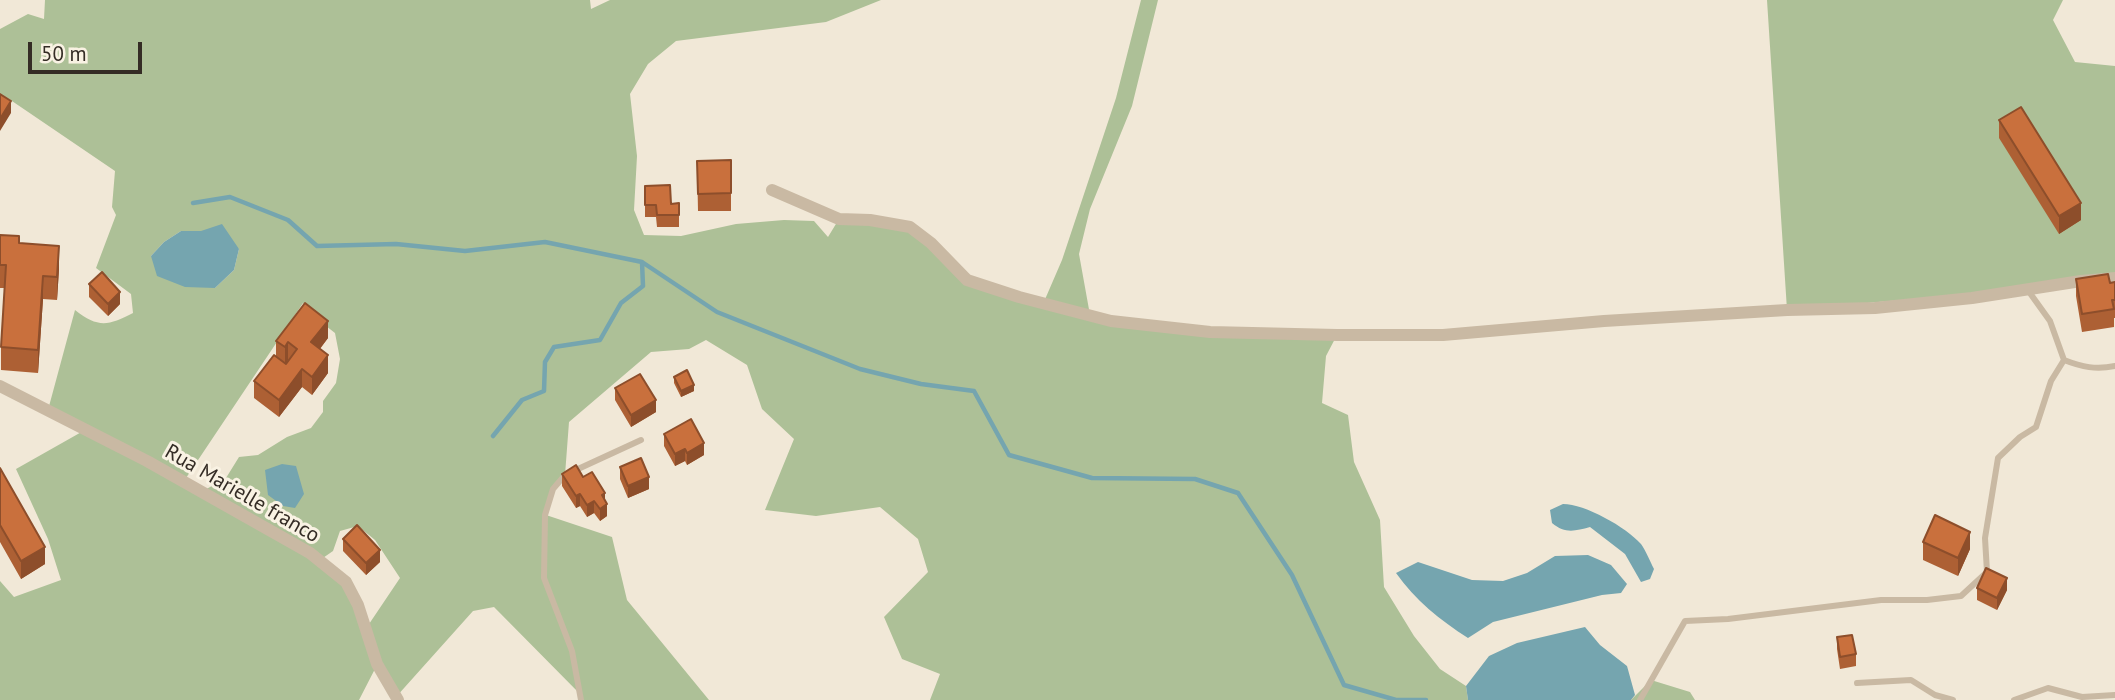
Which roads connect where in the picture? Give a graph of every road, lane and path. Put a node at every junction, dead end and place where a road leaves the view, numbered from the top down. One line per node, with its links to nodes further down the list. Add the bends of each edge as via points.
1 (772, 190): 3 (street, via 839,219 909,227 967,280 1019,297 1111,320 1210,332 1443,335 1617,320 1875,308)
2 (2115, 278): 3 (street)
3 (2027, 289): 4 (lane, via 2050,321)
4 (2064, 360): 5 (lane, via 2080,367); 12 (lane, via 2051,381 2036,427 1998,458 1985,538 1987,572 1961,596 1685,621)
5 (2115, 366)
6 (0, 386): 10 (street, Rua Marielle franco, via 148,461 310,553 346,582 377,664)
7 (641, 440): 11 (lane, via 565,475 553,489 545,515 544,578 572,651)
8 (1857, 683): 13 (lane, via 1911,680)
9 (2115, 695): 14 (lane, via 2082,697 2048,688)
10 (398, 700)
11 (581, 700)
12 (1640, 700)
13 (1953, 700)
14 (2014, 700)

